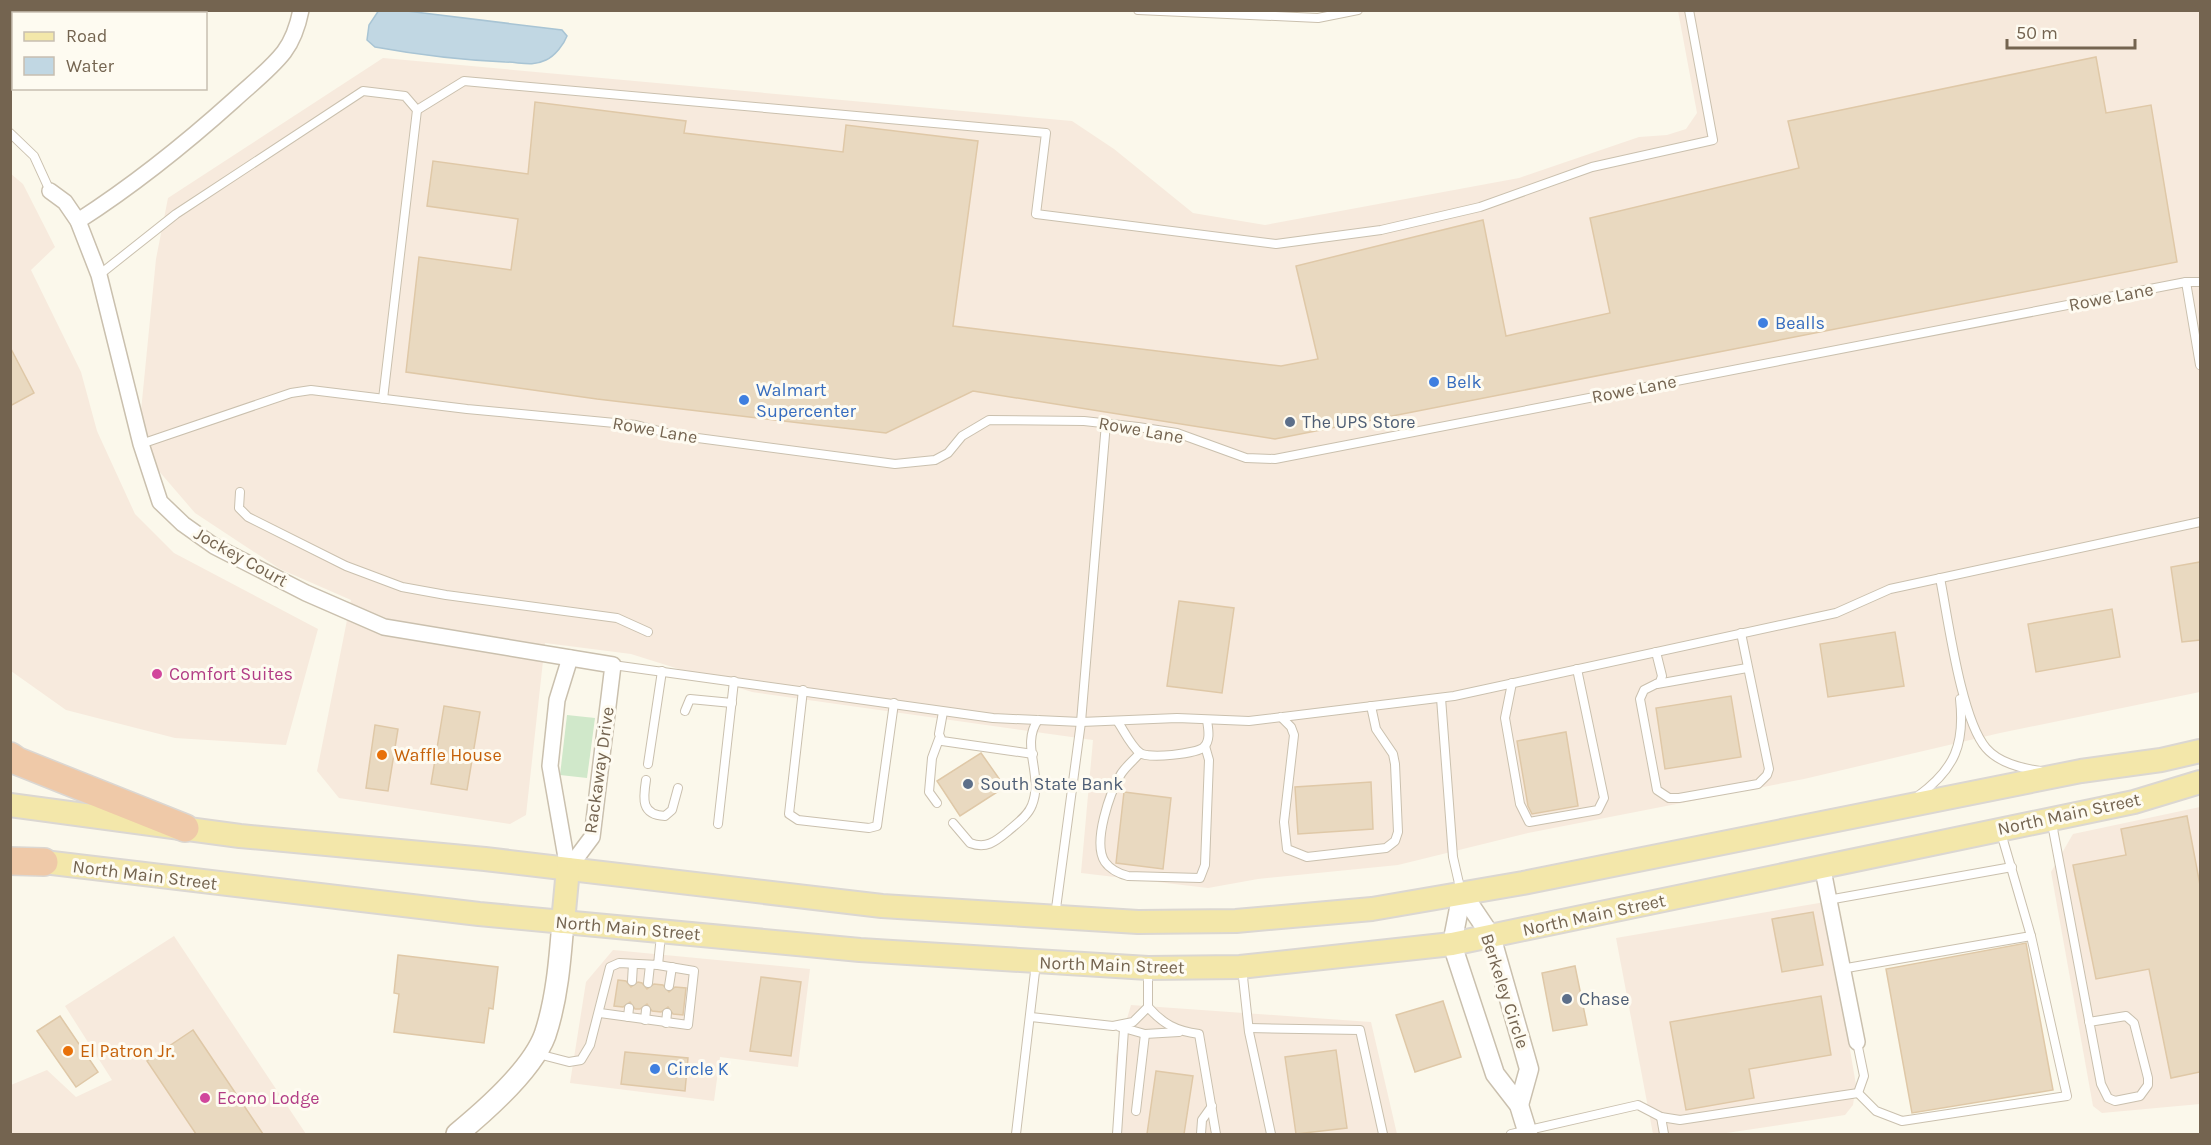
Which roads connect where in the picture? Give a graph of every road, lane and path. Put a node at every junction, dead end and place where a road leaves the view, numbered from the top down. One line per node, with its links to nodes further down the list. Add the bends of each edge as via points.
1 (301, 10): 8 (street, via 298,26 284,52 254,82 134,184)
2 (1138, 10): 3 (lane, via 1318,18)
3 (1358, 10)
4 (1689, 10): 5 (lane, via 1713,140 1592,168 1480,207 1381,230 1276,244 1036,214 1046,133 464,81)
5 (417, 110): 9 (lane, via 405,96 363,91 176,214); 13 (lane)
6 (10, 133): 7 (lane, via 34,156)
7 (50, 191): 8 (street, Jockey Court, via 65,202)
8 (78, 221): 9 (street, Jockey Court)
9 (99, 275): 15 (street, Jockey Court)
10 (2186, 282): 11 (lane, Rowe Lane); 12 (lane); 14 (lane, Rowe Lane, via 1304,456 1246,458 1177,433)
11 (2200, 282)
12 (2200, 365)
13 (383, 399): 14 (lane, Rowe Lane, via 636,425 675,435 895,464 935,460 948,453 962,436 989,420); 15 (lane, Rowe Lane, via 311,390 291,393)
14 (1106, 423): 41 (lane)
15 (141, 444): 22 (street, Jockey Court, via 160,502 183,524 214,546 306,593 384,627)
16 (240, 492): 19 (lane, via 239,508 248,517 346,566 402,587 616,618)
17 (2200, 522): 18 (lane)
18 (1940, 578): 20 (lane, via 1890,589 1836,613); 23 (lane)
19 (648, 632)
20 (1741, 633): 21 (lane); 25 (lane)
21 (1656, 652): 26 (lane); 30 (lane, via 1662,676)
22 (570, 658): 24 (street, Jockey Court); 68 (street, Rackaway Drive, via 557,700 550,766)
23 (1956, 658): 52 (lane, via 1967,712 1986,748 2014,767); 58 (lane, via 1962,713 1959,747 1935,784)
24 (613, 665): 27 (lane); 68 (street, Rackaway Drive, via 592,837)
25 (1747, 668): 30 (lane); 30 (lane, via 1769,769 1758,784 1669,798 1657,790 1640,699 1644,690)
26 (1577, 669): 29 (lane); 29 (lane, via 1604,798 1598,810 1529,822 1520,804 1505,718)
27 (662, 671): 28 (lane); 51 (lane)
28 (734, 681): 31 (lane); 33 (lane)
29 (1512, 683): 32 (lane)
30 (1657, 684)
31 (803, 690): 34 (lane); 34 (lane, via 789,814 798,820 878,826)
32 (1441, 698): 35 (lane); 69 (lane, via 1453,857)
33 (732, 703): 36 (lane, via 690,699); 61 (lane)
34 (894, 703): 37 (lane)
35 (1371, 706): 38 (lane); 38 (lane, via 1376,729 1393,754 1398,832 1391,845 1374,849 1307,857 1287,849 1284,822 1294,744 1291,727)
36 (685, 711)
37 (943, 712): 39 (lane); 43 (lane)
38 (1281, 717): 40 (lane)
39 (1038, 720): 41 (lane); 48 (lane, via 1030,733)
40 (1207, 720): 42 (lane); 45 (lane, via 1209,734)
41 (1081, 722): 42 (lane); 71 (lane)
42 (1118, 722): 47 (lane)
43 (939, 738): 48 (lane, via 946,743); 56 (lane, via 932,758 929,792)
44 (2200, 740): 50 (main road)
45 (1205, 746): 47 (lane, via 1197,751 1152,757); 47 (lane, via 1209,760 1205,865 1200,878 1128,876 1103,860 1100,848 1104,815 1122,773)
46 (2200, 751): 50 (main road, North Main Street)
47 (1140, 753)
48 (1033, 754): 60 (lane, via 1037,774 1032,806 1003,836 987,846 977,845 970,843)
49 (10, 756): 62 (highway)
50 (2161, 760): 52 (main road, North Main Street)
51 (648, 764)
52 (2062, 774): 58 (main road, North Main Street)
53 (646, 780): 55 (lane, via 643,801 648,811 656,815 666,816 672,810)
54 (2200, 782): 59 (main road, North Main Street, via 2134,802)
55 (678, 788)
56 (937, 803)
57 (10, 805): 62 (main road, North Main Street)
58 (1904, 807): 69 (main road, North Main Street)
59 (2051, 819): 63 (main road, North Main Street); 95 (lane)
60 (953, 823)
61 (718, 824)
62 (185, 828): 68 (main road, North Main Street)
63 (2000, 829): 66 (main road, North Main Street); 67 (lane)
64 (10, 859): 65 (highway)
65 (44, 862): 72 (main road, North Main Street)
66 (1822, 865): 70 (street); 74 (main road, North Main Street)
67 (2012, 867): 70 (lane); 75 (lane)
68 (568, 869): 71 (main road, North Main Street, via 882,906); 72 (main road)
69 (1462, 894): 71 (main road, North Main Street, via 1372,909 1236,921 1138,922); 74 (street, Berkeley Circle); 76 (street, Berkeley Circle)
70 (1828, 900): 83 (street)
71 (1055, 917)
72 (563, 922): 73 (main road, North Main Street); 103 (main road, via 559,975 544,1037)
73 (662, 931): 77 (main road, North Main Street); 79 (lane)
74 (1491, 936): 76 (main road, North Main Street); 105 (street, Berkeley Circle, via 1529,1069)
75 (2031, 936): 83 (lane); 104 (lane, via 2067,1096 1902,1121 1876,1111)
76 (1452, 944): 80 (main road, North Main Street); 105 (street, Berkeley Circle, via 1495,1074)
77 (1036, 963): 82 (main road, North Main Street); 93 (lane)
78 (633, 964): 79 (lane); 84 (lane); 90 (lane, via 610,967)
79 (654, 965): 81 (lane); 85 (lane)
80 (1242, 966): 82 (main road, North Main Street); 98 (lane)
81 (672, 967): 86 (lane); 96 (lane, via 694,971 688,1025)
82 (1148, 968): 87 (lane)
83 (1841, 969): 102 (street)
84 (632, 981)
85 (648, 983)
86 (669, 986)
87 (1148, 1007): 97 (lane, via 1133,1022); 100 (lane, via 1160,1021)
88 (629, 1008): 92 (lane)
89 (646, 1010): 94 (lane)
90 (600, 1013): 92 (lane); 103 (lane, via 581,1060 569,1062)
91 (667, 1013): 96 (lane)
92 (628, 1017): 94 (lane)
93 (1031, 1017): 97 (lane); 111 (lane)
94 (645, 1020): 96 (lane)
95 (2089, 1022): 95 (lane, via 2101,1084 2108,1098 2115,1101 2140,1096 2148,1078 2134,1023 2126,1016)
96 (666, 1023)
97 (1113, 1026): 99 (lane)
98 (1249, 1028): 115 (lane); 116 (lane, via 1360,1030)
99 (1124, 1029): 101 (lane); 112 (lane)
100 (1180, 1032): 101 (lane); 106 (lane, via 1199,1034)
101 (1145, 1034): 107 (lane)
102 (1857, 1042): 104 (lane, via 1864,1076)
103 (534, 1053): 110 (main road, via 495,1103)
104 (1858, 1093): 108 (lane, via 1680,1120)
105 (1519, 1104): 109 (street, Berkeley Circle)
106 (1212, 1106): 113 (lane, via 1202,1120); 114 (lane)
107 (1137, 1111)
108 (1661, 1117): 109 (lane, via 1638,1105); 117 (lane)
109 (1522, 1133)
110 (457, 1134)
111 (1016, 1134)
112 (1117, 1134)
113 (1201, 1134)
114 (1216, 1134)
115 (1270, 1134)
116 (1383, 1134)
117 (1664, 1134)

